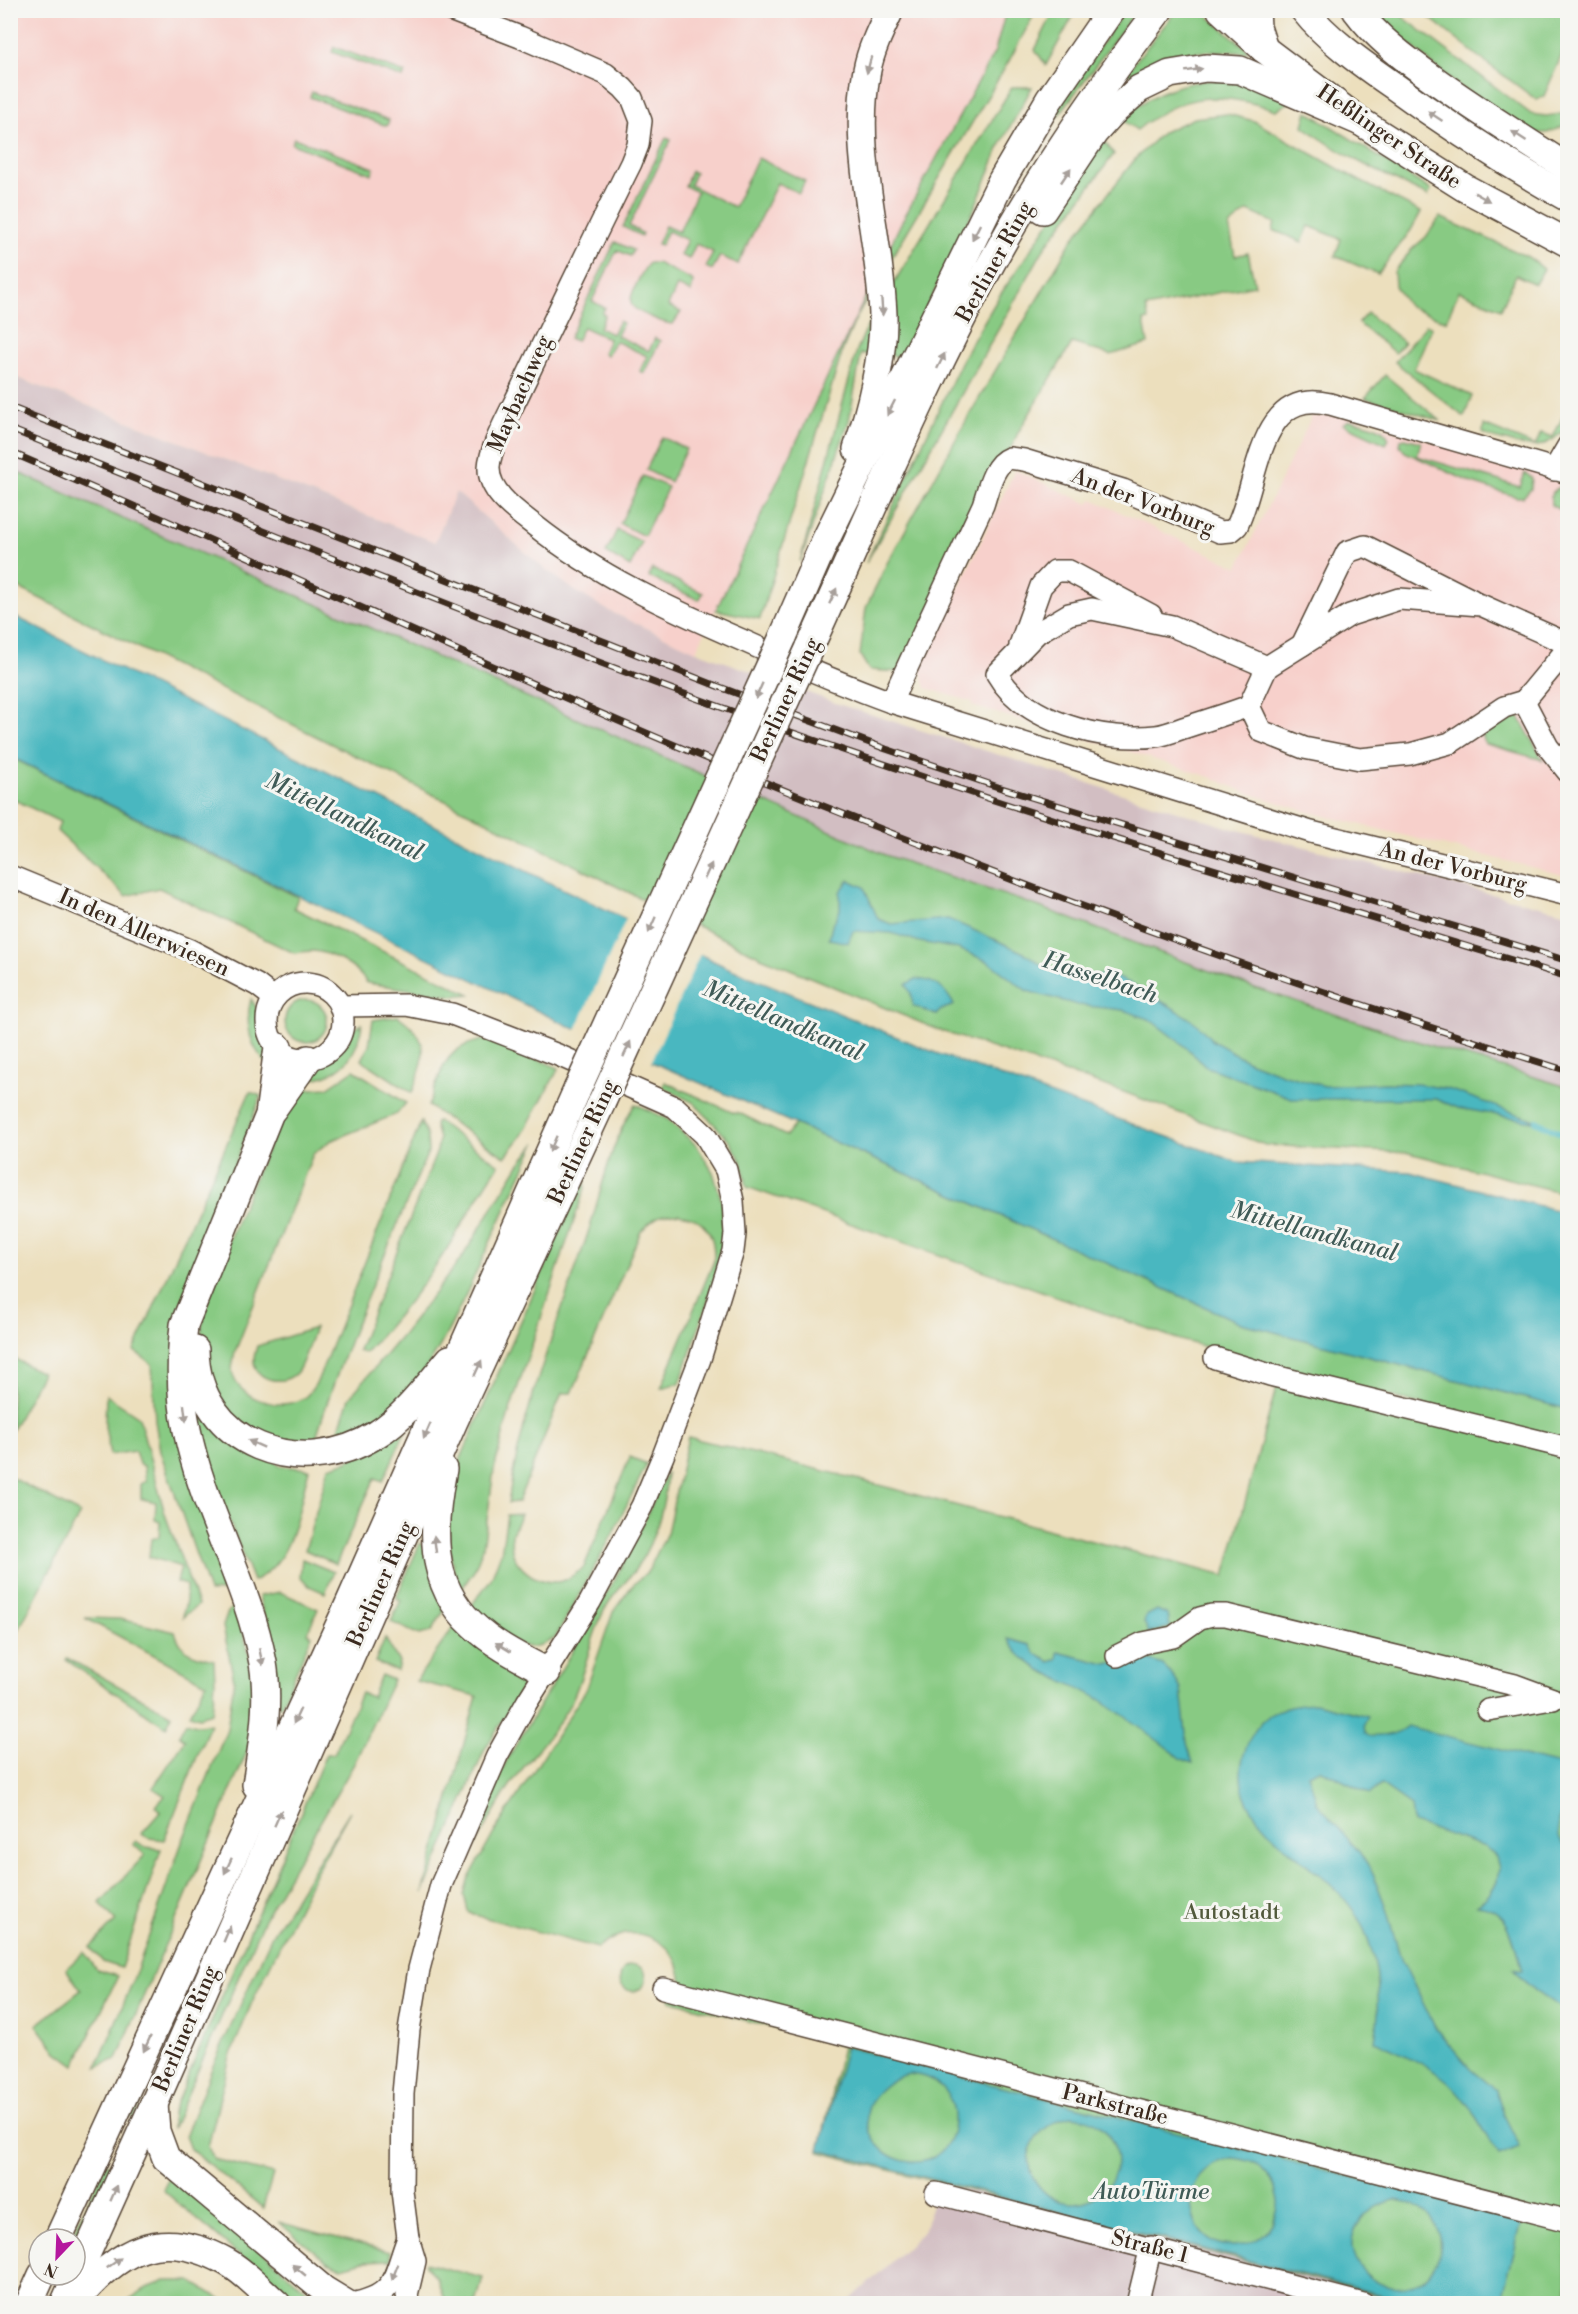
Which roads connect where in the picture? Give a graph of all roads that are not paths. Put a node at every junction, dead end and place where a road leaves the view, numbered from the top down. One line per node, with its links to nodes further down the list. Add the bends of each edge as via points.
1 (450, 10): 23 (street, Maybachweg, via 606,74 632,98 639,111 641,131 635,154 503,427 489,464 490,477 502,497 555,542 599,572)
2 (890, 10): 21 (main road, one-way to 21, via 867,69 863,110 864,175 880,279 883,336 864,428)
3 (1088, 10): 12 (main road)
4 (1112, 10): 12 (main road, Berliner Ring)
5 (1143, 10): 16 (main road, via 1017,188)
6 (1159, 10): 16 (main road, Berliner Ring, via 1062,145)
7 (1256, 10): 11 (main road)
8 (1356, 10): 14 (main road, one-way to 8, via 1406,60)
9 (1222, 11): 11 (main road, Heßlinger Straße)
10 (1304, 14): 15 (main road, Heßlinger Straße, one-way to 10, via 1428,111 1368,68)
11 (1264, 49): 13 (main road, Heßlinger Straße)
12 (1064, 78): 21 (main road, Berliner Ring, one-way to 21, via 1002,180)
13 (1361, 122): 17 (main road, Heßlinger Straße, one-way to 17, via 1465,188); 18 (main road, one-way to 13, via 994,284 1094,133 1139,89 1170,74 1206,68 1240,70)
14 (1568, 168)
15 (1568, 198)
16 (1002, 243): 18 (main road, Berliner Ring)
17 (1568, 243)
18 (959, 325): 43 (main road, Berliner Ring, one-way to 18, bridge)
19 (1568, 446): 20 (street)
20 (1561, 471): 30 (street, An der Vorburg, via 1317,400 1305,401 1287,409 1269,432 1242,516 1231,531 1220,532 1123,490 1009,458 995,473)
21 (825, 541): 41 (main road, Berliner Ring, one-way to 41, bridge)
22 (1481, 605): 25 (street, via 1399,599 1350,615); 25 (street, via 1365,546 1347,552); 26 (street)
23 (698, 621): 30 (street, An der Vorburg)
24 (1172, 626): 27 (street, via 1092,609 1067,608); 27 (street, via 1069,571 1056,571 1041,586); 28 (street)
25 (1302, 645): 28 (street)
26 (1568, 646): 29 (street)
27 (1018, 652): 31 (street, via 997,674 1010,694 1034,711 1083,730 1111,736 1158,736)
28 (1267, 667): 31 (street)
29 (1524, 701): 31 (street, via 1504,707 1450,743 1410,754 1360,759 1304,748 1261,731); 32 (street)
30 (891, 702): 34 (street, An der Vorburg, via 1311,832)
31 (1249, 706)
32 (1565, 775)
33 (10, 876): 35 (street, In den Allerwiesen, via 190,950)
34 (1568, 895)
35 (274, 998): 36 (street, via 290,986 312,983 332,994); 37 (street, via 267,1024)
36 (340, 1006): 38 (street, via 342,1027 337,1042 327,1052); 46 (street, via 406,1005 452,1014 558,1054 675,1107 705,1135 726,1170 733,1201 733,1251 700,1359 642,1506)
37 (278, 1047): 38 (street, via 294,1057); 39 (main road)
38 (308, 1059): 39 (main road)
39 (269, 1115): 40 (main road)
40 (204, 1275): 41 (main road, one-way to 40, via 410,1405 378,1433 347,1449 322,1455 275,1452 251,1443 225,1425 201,1386 195,1363 195,1328); 49 (main road, one-way to 49, via 184,1325 182,1387 185,1419 203,1489 244,1593 263,1664 267,1702)
41 (468, 1339): 49 (main road, Berliner Ring, one-way to 49)
42 (1215, 1358): 44 (street)
43 (454, 1421): 46 (main road, one-way to 43, via 503,1648 472,1625 446,1586 434,1534); 51 (main road, Berliner Ring, one-way to 43)
44 (1568, 1448)
45 (1117, 1656): 47 (street, via 1143,1643 1173,1637 1200,1618 1226,1615)
46 (547, 1672): 55 (street, via 497,1756 472,1810 441,1885 424,1944 408,2030 403,2094 402,2191)
47 (1560, 1698): 48 (street)
48 (1488, 1710)
49 (253, 1813): 54 (main road, Berliner Ring, one-way to 54)
50 (663, 1988): 53 (street, Parkstraße)
51 (154, 2104): 58 (main road, one-way to 51, via 324,2290 166,2158 156,2131); 60 (main road, Berliner Ring, one-way to 51)
52 (936, 2193): 56 (street, Straße 1)
53 (1568, 2221)
54 (63, 2227)
55 (408, 2238): 58 (street, one-way to 58, via 388,2288); 63 (street, via 415,2261 407,2295)
56 (1151, 2247): 64 (street); 65 (street, Straße 1)
57 (37, 2287): 59 (main road)
58 (364, 2303)
59 (29, 2304)
60 (64, 2304)
61 (73, 2304): 62 (main road, one-way to 62, via 116,2260 136,2249 156,2245 204,2251 228,2263)
62 (277, 2304)
63 (409, 2304)
64 (1137, 2304)
65 (1363, 2304)

